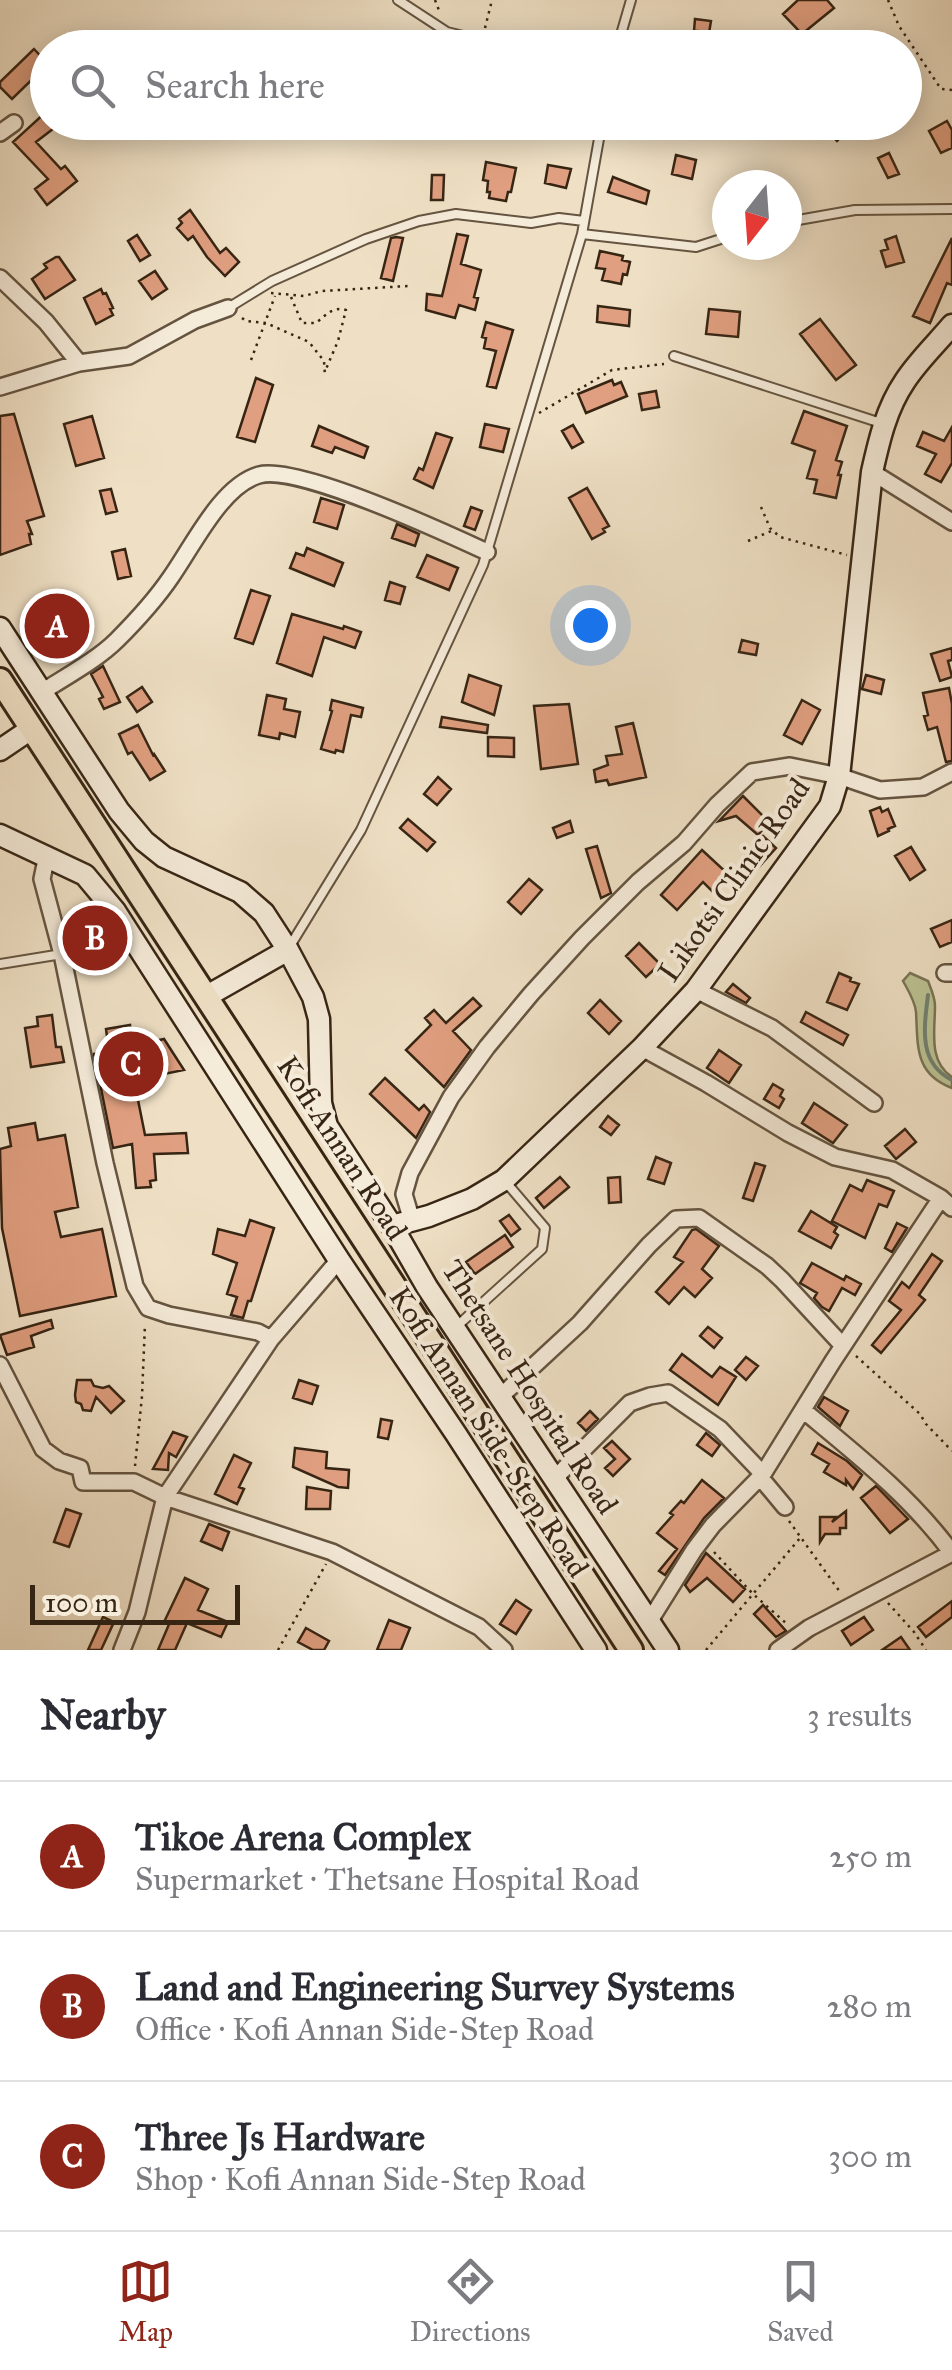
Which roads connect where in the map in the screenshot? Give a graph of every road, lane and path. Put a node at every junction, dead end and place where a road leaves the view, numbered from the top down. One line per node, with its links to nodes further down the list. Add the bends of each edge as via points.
1 (398, 0): 5 (lane)
2 (492, 0): 6 (path)
3 (631, 0): 7 (lane)
4 (888, 0): 8 (path)
5 (444, 30)
6 (484, 30)
7 (622, 30)
8 (902, 30)
9 (922, 60): 10 (path, via 941,89)
10 (952, 90)
11 (14, 122): 12 (street)
12 (0, 134)
13 (599, 140): 16 (lane)
14 (952, 209): 15 (lane, via 855,210)
15 (802, 219)
16 (584, 221): 17 (lane); 21 (lane, via 456,214 418,220)
17 (582, 234): 18 (lane, via 696,247); 33 (lane)
18 (712, 242)
19 (0, 278): 29 (street)
20 (408, 286): 23 (path)
21 (261, 289): 22 (path); 24 (lane)
22 (276, 295): 23 (path); 25 (path)
23 (290, 296): 30 (path, via 302,322 346,310)
24 (228, 308): 25 (path, via 246,321); 29 (street, via 129,356)
25 (266, 323): 28 (path); 30 (path, via 309,342)
26 (952, 325): 34 (street, Likotsi Clinic Road, via 905,380)
27 (674, 356): 33 (path, via 673,363 612,370); 34 (lane)
28 (251, 360)
29 (79, 363): 32 (street)
30 (326, 369): 31 (path)
31 (325, 376)
32 (0, 387)
33 (528, 414): 40 (lane)
34 (884, 424): 35 (street, Likotsi Clinic Road)
35 (872, 472): 37 (street); 41 (street, Likotsi Clinic Road)
36 (760, 507): 38 (path)
37 (952, 522)
38 (772, 530): 39 (path); 41 (path)
39 (748, 542)
40 (486, 552): 44 (street, via 368,501 263,473 232,491 114,643); 51 (lane, via 361,830)
41 (863, 559): 48 (street, Likotsi Clinic Road)
42 (0, 628): 44 (street, Thetsane Hospital Road)
43 (0, 680): 45 (main road, Kofi Annan Road)
44 (42, 692): 51 (street, Thetsane Hospital Road, via 144,841 240,892)
45 (31, 729): 46 (street); 55 (main road, Kofi Annan Road)
46 (0, 750)
47 (952, 772): 48 (street, via 922,786 880,790)
48 (839, 776): 54 (street, Likotsi Clinic Road, via 830,806); 60 (street, via 790,766 752,772 582,938 451,1097 410,1173)
49 (0, 835): 50 (street, Kofi Annan Side-Step Road)
50 (47, 855): 52 (street, via 42,879); 61 (street, Kofi Annan Side-Step Road, via 85,875 116,912)
51 (288, 950): 55 (street); 60 (street, Thetsane Hospital Road, via 319,1019 327,1126)
52 (62, 954): 53 (lane); 62 (street, via 105,1163 136,1286)
53 (0, 964)
54 (696, 990): 56 (street, Likotsi Clinic Road); 57 (street, via 772,1028)
55 (207, 996): 88 (main road, Kofi Annan Road)
56 (642, 1048): 58 (street, Likotsi Clinic Road); 59 (street, via 788,1133 835,1156 892,1170)
57 (874, 1104)
58 (504, 1180): 60 (street, Likotsi Clinic Road); 63 (lane, via 545,1228 542,1248)
59 (946, 1203): 65 (street)
60 (402, 1224): 63 (street, Thetsane Hospital Road)
61 (338, 1260): 64 (street); 87 (street, Kofi Annan Side-Step Road)
62 (148, 1308): 64 (street); 72 (path)
63 (454, 1328): 67 (street, Thetsane Hospital Road)
64 (271, 1339): 73 (street)
65 (843, 1346): 67 (street, via 767,1266 699,1218 676,1218 580,1323); 68 (street); 69 (path, via 902,1395)
66 (0, 1365): 72 (street, via 43,1449 80,1468 83,1482)
67 (500, 1397): 71 (street, Thetsane Hospital Road)
68 (803, 1410): 70 (street); 78 (street, via 932,1525)
69 (952, 1451)
70 (762, 1476): 71 (street, via 720,1429 668,1394 630,1404); 74 (street); 76 (street)
71 (554, 1479): 82 (street, Thetsane Hospital Road)
72 (134, 1482): 73 (street)
73 (165, 1497): 77 (street); 84 (street)
74 (785, 1507): 75 (path)
75 (800, 1538): 80 (path); 81 (path)
76 (701, 1540): 80 (path); 82 (street)
77 (332, 1552): 85 (path); 86 (street, via 479,1627)
78 (952, 1553): 79 (street)
79 (876, 1592): 81 (street); 92 (path)
80 (753, 1594): 83 (path); 90 (path)
81 (851, 1606): 83 (street)
82 (649, 1622): 89 (street, Thetsane Hospital Road)
83 (799, 1635): 91 (street)
84 (122, 1650)
85 (278, 1650)
86 (504, 1650)
87 (596, 1650)
88 (632, 1650)
89 (668, 1650)
90 (706, 1650)
91 (778, 1650)
92 (926, 1650)

